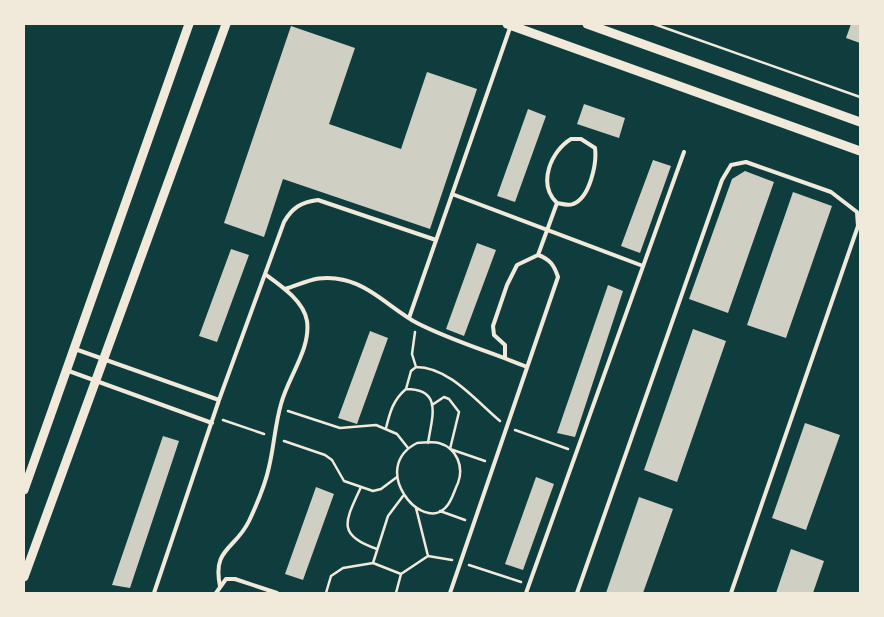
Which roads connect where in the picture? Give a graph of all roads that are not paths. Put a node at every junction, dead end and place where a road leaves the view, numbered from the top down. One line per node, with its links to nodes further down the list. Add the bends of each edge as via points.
1 (189, 24): 17 (street)
2 (226, 24): 19 (street)
3 (510, 24): 6 (street); 8 (lane)
4 (587, 24): 5 (street)
5 (860, 122)
6 (860, 151)
7 (684, 152): 13 (lane)
8 (452, 194): 10 (lane); 11 (lane)
9 (557, 203): 9 (lane, via 548,188 553,160 560,147 571,138 588,142 595,148 596,158 590,182 576,202 571,205); 10 (lane)
10 (547, 230): 12 (lane); 13 (lane)
11 (436, 240): 14 (lane, via 329,202 308,201 290,212 284,222); 16 (lane)
12 (538, 256): 18 (lane, via 517,265 493,326 494,335 505,345); 20 (lane, via 547,258 555,266 558,277)
13 (644, 266): 32 (lane)
14 (265, 274): 15 (lane); 23 (lane)
15 (285, 289): 16 (lane, via 305,280 346,280 368,290); 27 (lane, via 304,312 308,334 280,408 270,467 256,504 247,524 219,560 216,569)
16 (409, 318): 18 (lane)
17 (73, 348): 19 (lane); 21 (street)
18 (505, 358): 20 (lane)
19 (104, 359): 22 (street); 23 (lane)
20 (527, 366): 31 (lane)
21 (66, 370): 22 (lane); 25 (street)
22 (96, 381): 24 (lane); 26 (street)
23 (219, 400): 24 (lane)
24 (212, 423): 28 (lane)
25 (24, 490)
26 (24, 577)
27 (220, 586): 29 (lane); 30 (lane, via 226,579 235,578)
28 (154, 593)
29 (216, 593)
30 (277, 593)
31 (450, 593)
32 (526, 593)
33 (577, 593): 34 (lane, via 722,180 731,165 746,162 831,192 856,212 858,226)
34 (731, 593)

